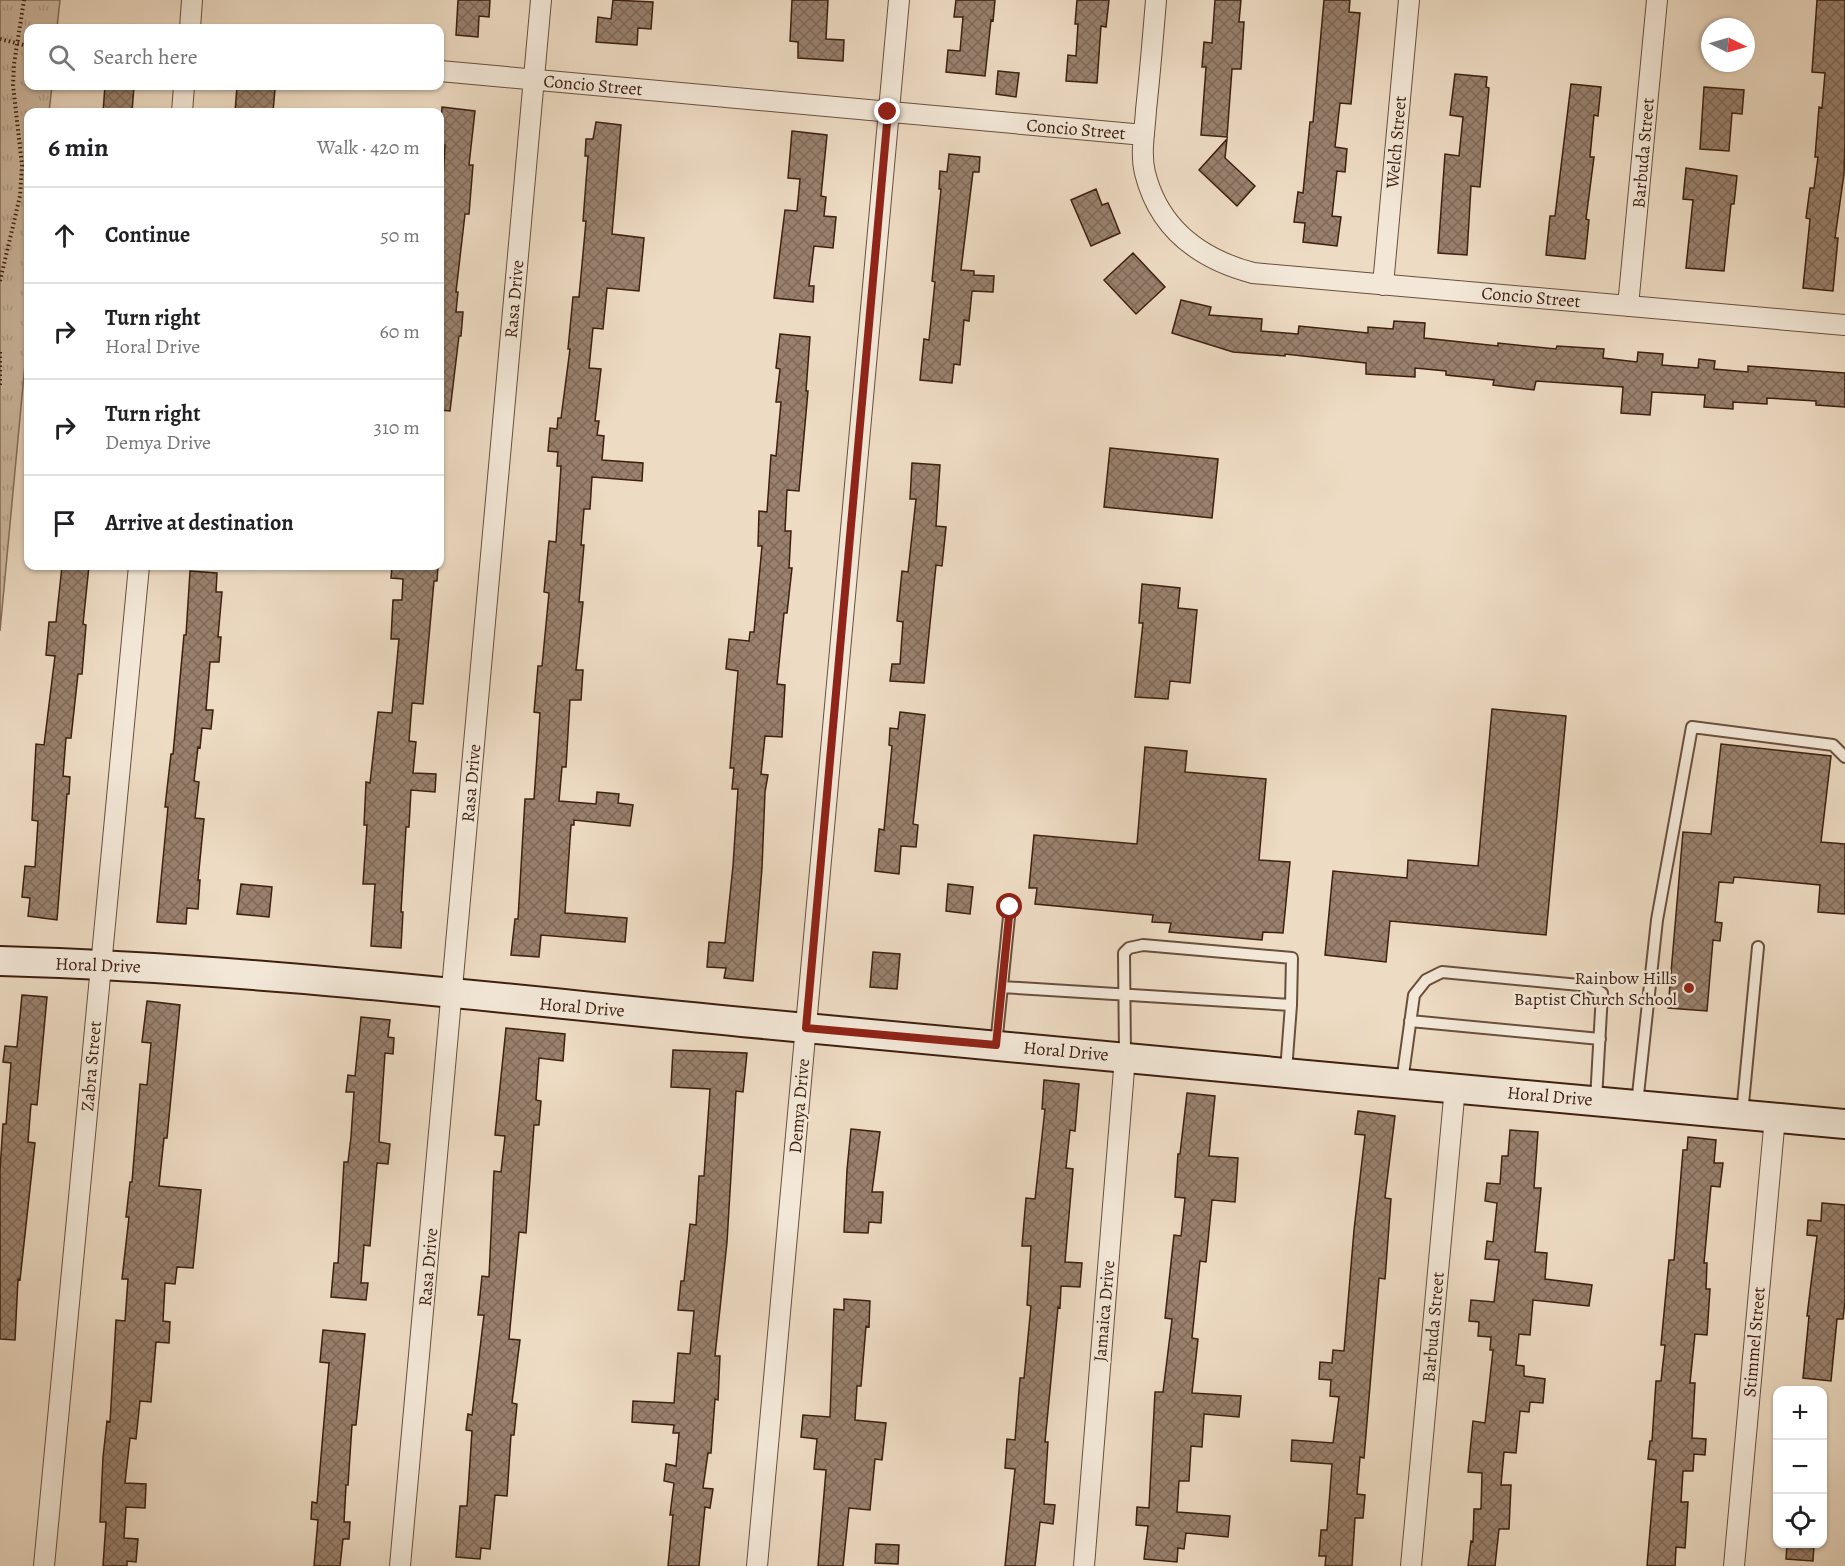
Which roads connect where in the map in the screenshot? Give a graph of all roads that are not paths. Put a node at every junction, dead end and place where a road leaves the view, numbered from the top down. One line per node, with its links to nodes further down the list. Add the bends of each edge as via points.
1 (192, 0): 7 (street)
2 (541, 0): 9 (street, Rasa Drive)
3 (899, 0): 12 (street, Demya Drive)
4 (1156, 0): 13 (street)
5 (1409, 0): 14 (street, Welch Street)
6 (1657, 0): 15 (street, Barbuda Street)
7 (190, 24)
8 (444, 71): 9 (street, Concio Street)
9 (534, 79): 12 (street, Concio Street); 24 (street, Rasa Drive)
10 (184, 90): 11 (street)
11 (182, 108)
12 (888, 112): 13 (street, Concio Street); 28 (street, Demya Drive)
13 (1144, 135): 14 (street, Concio Street, via 1144,172 1152,193 1164,217 1203,254 1228,267 1253,273)
14 (1383, 285): 15 (street, Concio Street)
15 (1628, 306): 16 (street, Concio Street)
16 (1845, 325)
17 (139, 570): 22 (street, Zabra Street)
18 (1845, 757): 36 (lane, via 1833,745 1692,727 1657,920)
19 (1010, 907): 23 (lane)
20 (1758, 947): 37 (lane)
21 (0, 961): 22 (street, Horal Drive)
22 (100, 964): 24 (street, Horal Drive); 40 (street, Zabra Street)
23 (1002, 987): 25 (lane); 30 (lane)
24 (453, 994): 28 (street, Horal Drive); 41 (street, Rasa Drive)
25 (1125, 994): 26 (lane); 26 (lane, via 1124,953 1143,945 1292,958); 31 (lane)
26 (1291, 1005): 32 (lane)
27 (1410, 1021): 29 (lane); 29 (lane, via 1414,995 1426,980 1442,972 1590,986 1602,993); 33 (lane)
28 (806, 1028): 30 (street, Horal Drive); 42 (street, Demya Drive)
29 (1600, 1039): 35 (lane)
30 (996, 1045): 31 (street, Horal Drive)
31 (1125, 1057): 32 (street, Horal Drive); 43 (street, Jamaica Drive)
32 (1286, 1071): 33 (street, Horal Drive)
33 (1402, 1082): 34 (street, Horal Drive)
34 (1455, 1087): 35 (street, Horal Drive); 44 (street, Barbuda Street)
35 (1596, 1101): 36 (street, Horal Drive)
36 (1637, 1104): 37 (street, Horal Drive)
37 (1742, 1114): 38 (street, Horal Drive)
38 (1775, 1117): 39 (street, Horal Drive); 45 (street, Stimmel Street)
39 (1845, 1124)
40 (44, 1566)
41 (400, 1566)
42 (757, 1566)
43 (1084, 1566)
44 (1411, 1566)
45 (1734, 1566)

